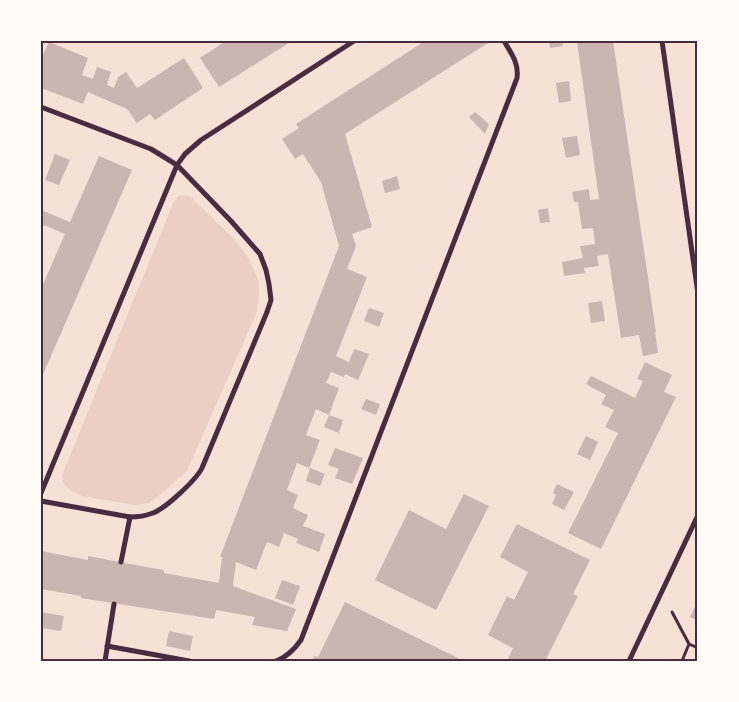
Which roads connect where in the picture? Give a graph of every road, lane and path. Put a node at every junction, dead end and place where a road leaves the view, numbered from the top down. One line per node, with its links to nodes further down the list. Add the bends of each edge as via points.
1 (354, 41): 5 (street, via 201,140)
2 (504, 41): 19 (street, via 517,64 517,78 301,640 284,658)
3 (662, 41): 6 (street)
4 (41, 107): 5 (street, via 151,149)
5 (177, 165): 7 (street); 10 (street, via 260,254 271,300 198,476 156,512)
6 (698, 294)
7 (41, 493)
8 (41, 501): 10 (street)
9 (698, 515): 12 (street)
10 (130, 517): 11 (street)
11 (121, 562)
12 (661, 592): 14 (path); 20 (street)
13 (114, 604): 15 (street)
14 (689, 644): 16 (path); 21 (path)
15 (107, 646): 17 (street); 18 (street)
16 (698, 648)
17 (105, 661)
18 (189, 661)
19 (276, 661)
20 (629, 661)
21 (682, 661)

